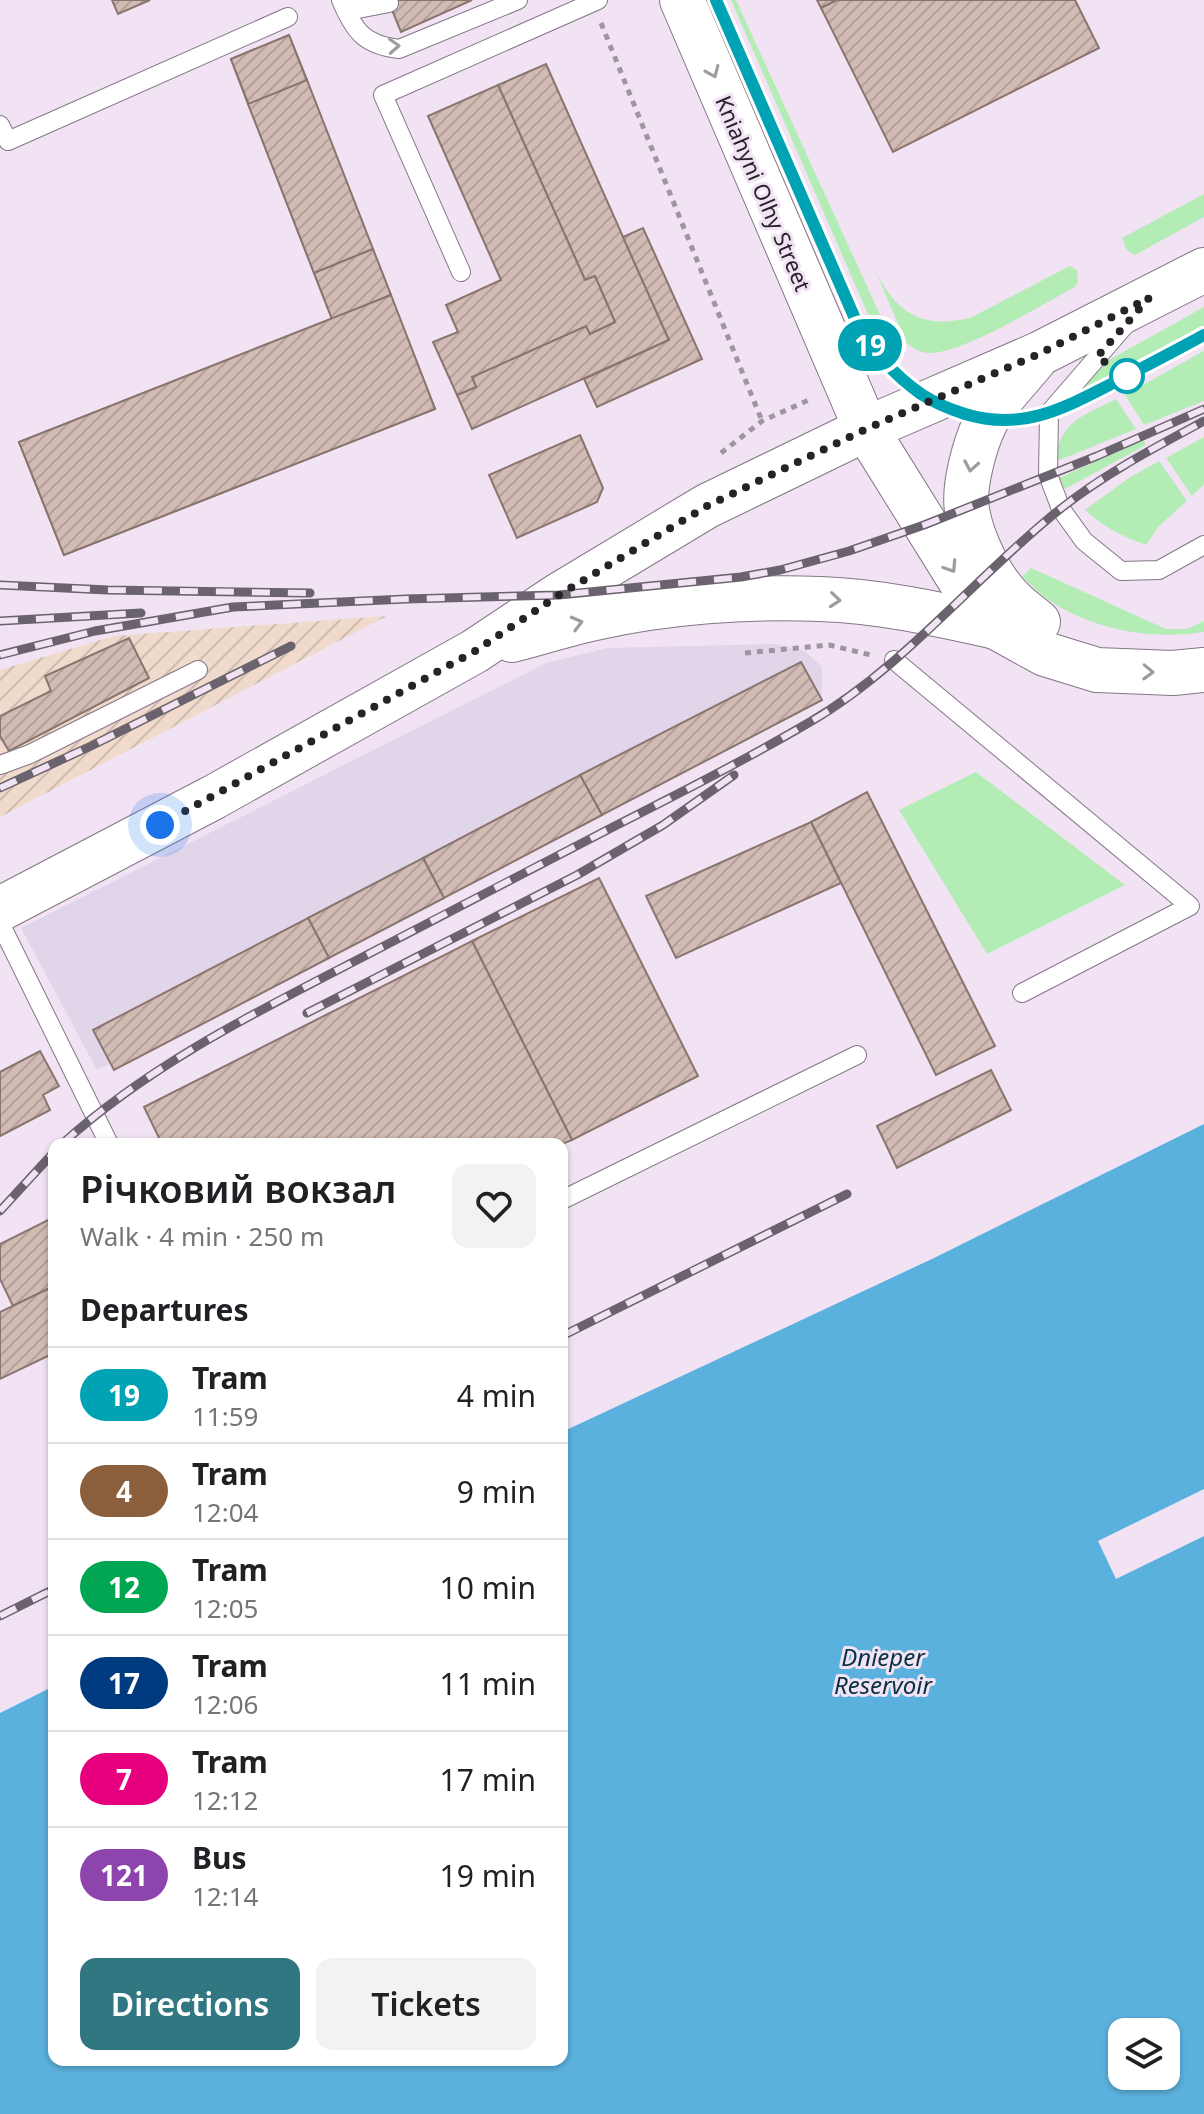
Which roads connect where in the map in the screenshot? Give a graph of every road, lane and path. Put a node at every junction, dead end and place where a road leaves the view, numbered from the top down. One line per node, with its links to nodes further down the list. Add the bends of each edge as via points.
1 (342, 0): 2 (lane, one-way to 2, via 350,22 367,40 399,49); 5 (lane, via 358,9)
2 (518, 0)
3 (682, 0): 12 (main road, Kniahyni Olhy Street, one-way to 12)
4 (596, 1): 9 (lane, via 383,95); 13 (path, via 762,421)
5 (389, 3)
6 (288, 17): 7 (lane, via 8,141)
7 (0, 125)
8 (1204, 270): 10 (main road)
9 (461, 272)
10 (1149, 298): 11 (main road); 14 (lane, via 1049,413 1048,475 1061,509 1084,541 1121,571 1159,570)
11 (1039, 354): 12 (main road); 20 (main road, one-way to 20, via 987,419 971,464 966,508 983,556 1012,601)
12 (866, 429): 15 (main road, Kniahyni Olhy Street, one-way to 15, via 968,593); 16 (main road, via 707,506)
13 (716, 457)
14 (1204, 545)
15 (996, 627): 16 (main road, one-way to 15, via 595,618 742,600 873,604); 20 (main road, via 1045,654)
16 (475, 651): 23 (main road)
17 (745, 653): 18 (path, via 829,645)
18 (894, 660): 25 (lane, via 1190,906)
19 (198, 670): 22 (lane)
20 (1097, 670): 21 (main road, one-way to 21)
21 (1204, 670)
22 (0, 765)
23 (0, 909)
24 (0, 923): 27 (lane)
25 (1022, 993)
26 (857, 1055): 28 (lane)
27 (106, 1138)
28 (568, 1197)

